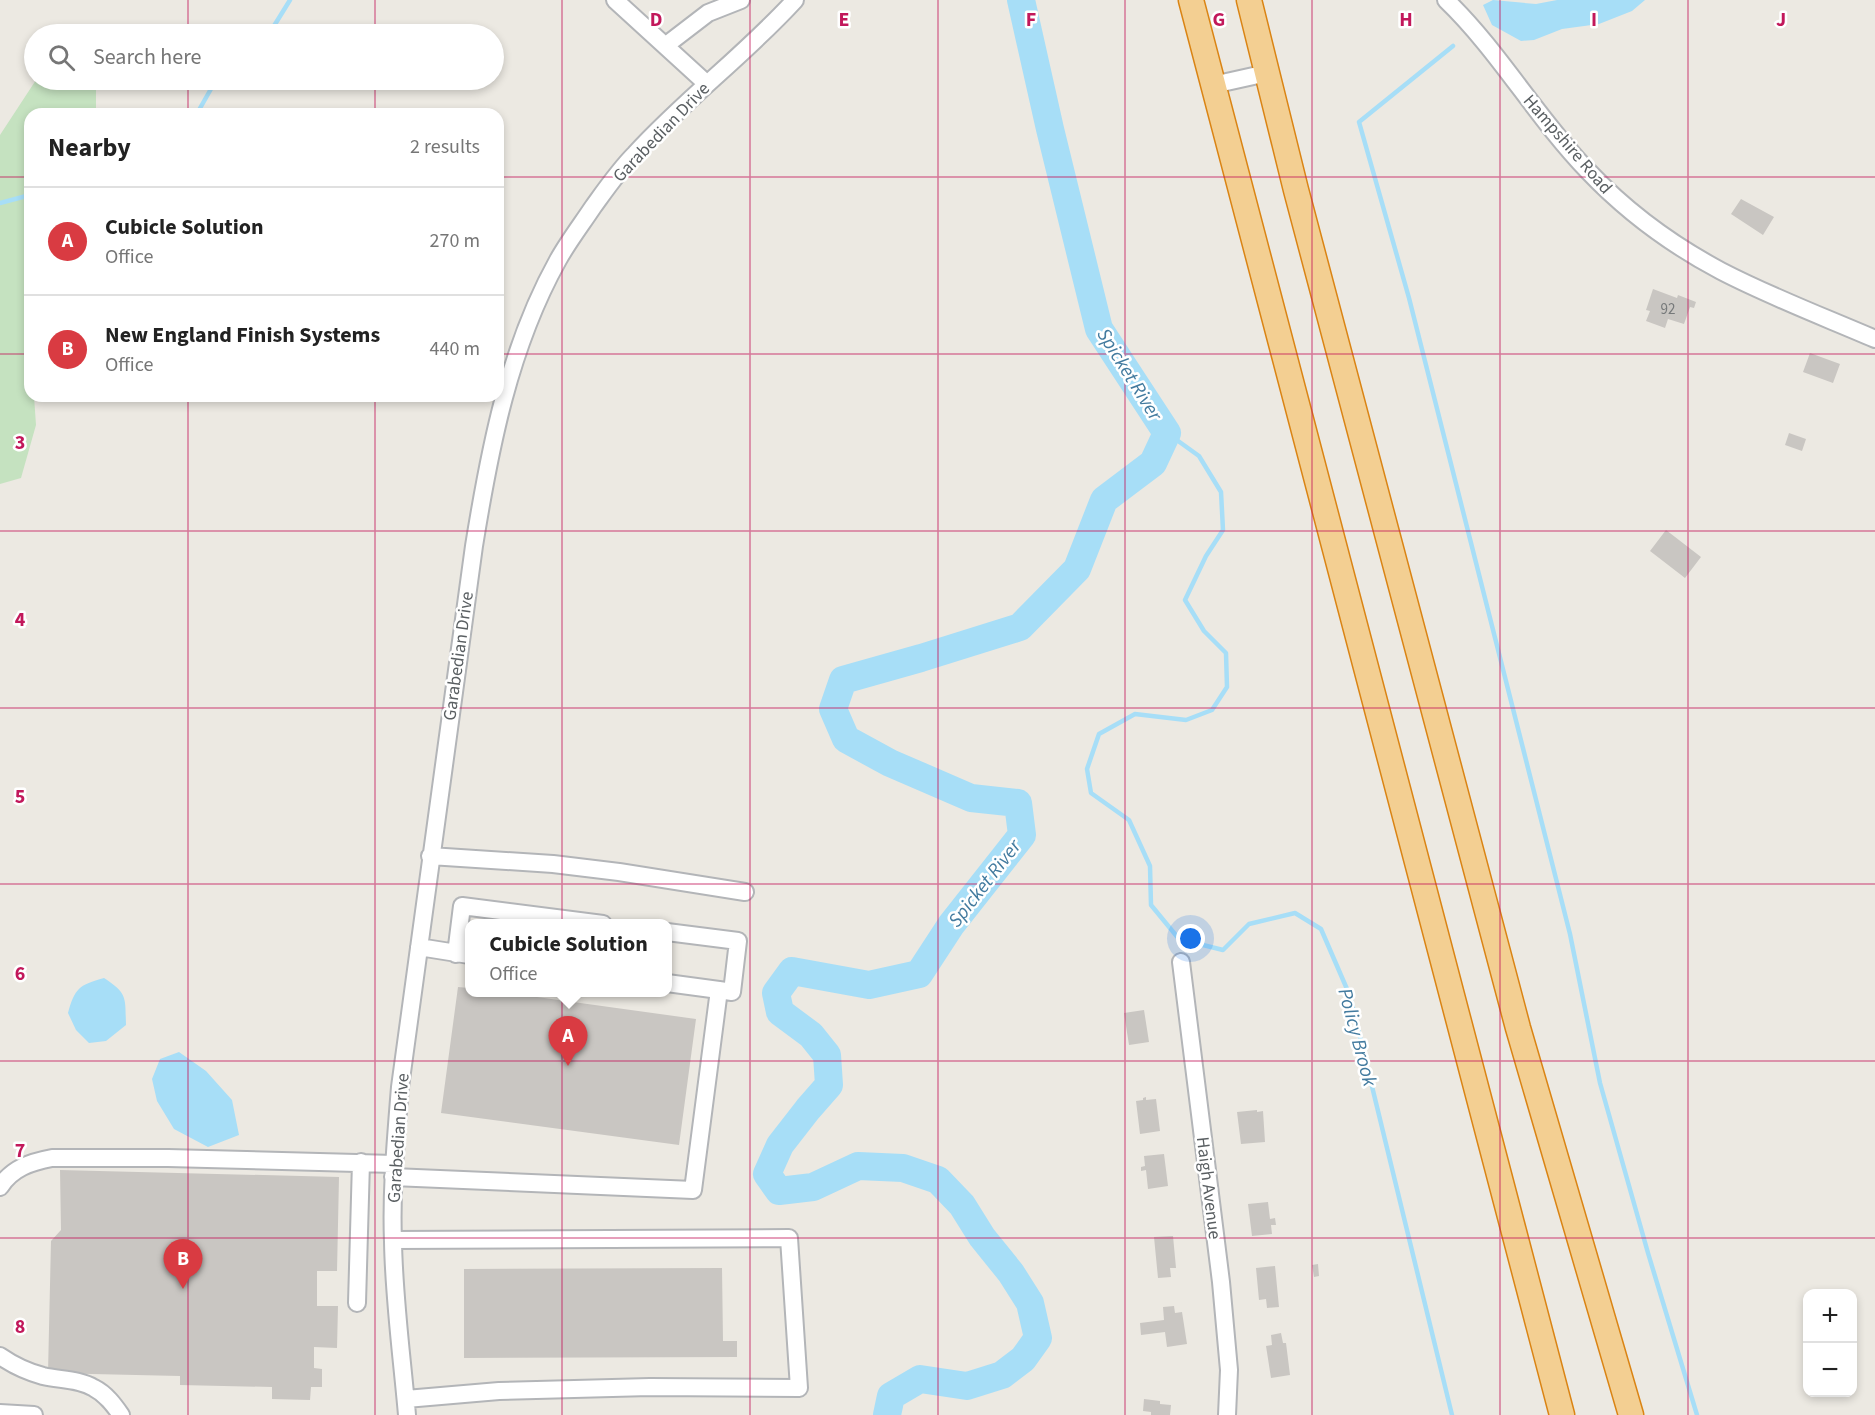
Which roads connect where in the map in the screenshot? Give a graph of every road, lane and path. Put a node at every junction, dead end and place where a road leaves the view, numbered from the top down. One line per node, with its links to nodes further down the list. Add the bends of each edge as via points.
1 (615, 0): 7 (street)
2 (741, 0): 7 (street, via 708,14)
3 (795, 0): 9 (street, Garabedian Drive)
4 (1191, 0): 10 (highway)
5 (1249, 0): 8 (highway)
6 (1446, 0): 11 (street, Hampshire Road, via 1574,156 1643,221 1722,272)
7 (665, 46): 9 (street)
8 (1267, 73): 10 (street); 35 (highway, via 1512,1006)
9 (707, 84): 12 (street, Garabedian Drive, via 633,155 588,214 533,311)
10 (1213, 85): 34 (highway)
11 (1875, 339)
12 (504, 395)
13 (502, 402): 14 (street, Garabedian Drive, via 484,483)
14 (430, 856): 15 (street, via 553,864); 18 (street, Garabedian Drive)
15 (745, 892)
16 (564, 919): 19 (street, via 462,906)
17 (672, 933): 22 (street, via 738,941 732,992)
18 (419, 947): 19 (street); 24 (street, Garabedian Drive)
19 (463, 954)
20 (1181, 962): 33 (street, Haigh Avenue, via 1221,1282 1229,1370)
21 (672, 984): 22 (street)
22 (719, 990): 24 (street, via 693,1190)
23 (361, 1162): 24 (street); 25 (street, via 52,1158 17,1168); 27 (street)
24 (393, 1170): 26 (street, Garabedian Drive)
25 (0, 1187)
26 (393, 1240): 29 (street, Garabedian Drive); 29 (street, via 789,1238 799,1388 499,1391)
27 (357, 1303)
28 (0, 1356): 32 (street, via 25,1370 95,1388)
29 (406, 1407)
30 (0, 1413): 31 (street)
31 (34, 1415)
32 (121, 1415)
33 (1227, 1415)
34 (1562, 1415)
35 (1631, 1415)

